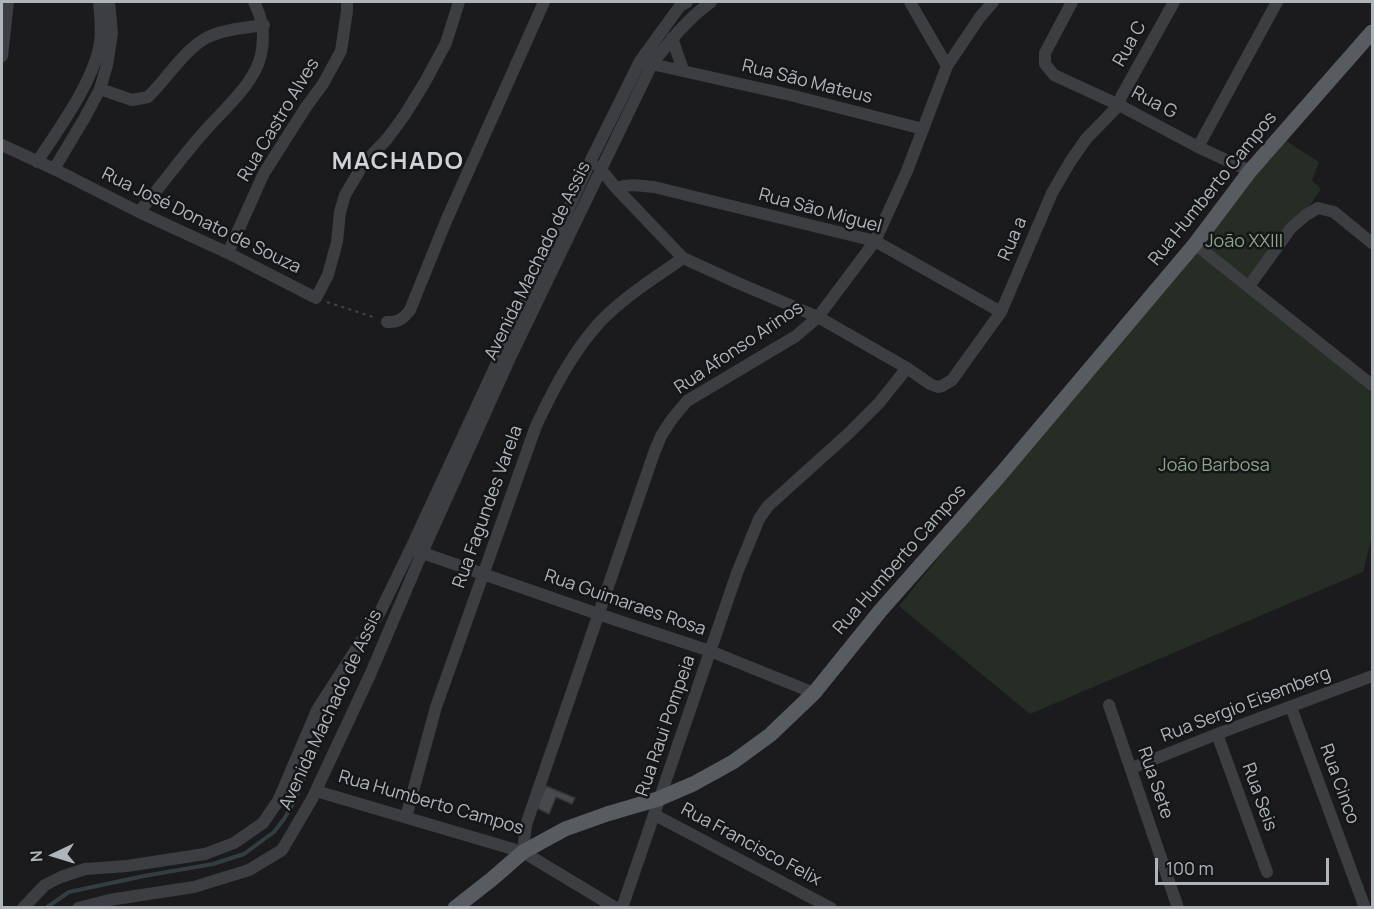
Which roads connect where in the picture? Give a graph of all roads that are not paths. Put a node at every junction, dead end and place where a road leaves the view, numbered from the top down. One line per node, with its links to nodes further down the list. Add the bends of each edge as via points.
1 (8, 2): 19 (street)
2 (99, 2): 29 (street, via 101,25 96,61)
3 (109, 2): 23 (street, via 112,33)
4 (254, 2): 16 (street)
5 (347, 2): 38 (street, Rua Castro Alves, via 341,51 264,173)
6 (459, 2): 38 (street, Rua José Donato de Souza, via 446,43 424,82 398,124 364,163 348,189 328,275 316,298)
7 (544, 2): 43 (street, via 410,310 404,318)
8 (711, 2): 15 (street, Avenida Machado de Assis)
9 (910, 2): 21 (street)
10 (993, 2): 21 (street, Rua Afonso Arinos)
11 (1072, 2): 24 (street, Rua G, via 1045,53 1045,64 1054,75)
12 (1174, 2): 24 (street, Rua C)
13 (1276, 2): 27 (street)
14 (681, 3): 15 (street); 20 (street, Avenida Machado de Assis)
15 (690, 18): 18 (street, Avenida Machado de Assis)
16 (264, 25): 23 (street, via 208,37 185,55 148,97 132,100); 34 (street, via 261,55 251,78)
17 (1372, 32): 32 (main road, Rua Humberto Campos)
18 (672, 38): 20 (street, Avenida Machado de Assis); 22 (street)
19 (2, 56)
20 (646, 63): 22 (street, Rua São Mateus); 28 (street, Avenida Machado de Assis); 31 (street, Avenida Machado de Assis)
21 (947, 66): 25 (street, Rua Afonso Arinos)
22 (683, 70): 25 (street, Rua São Mateus)
23 (100, 89): 30 (street)
24 (1119, 105): 27 (street, Rua G); 41 (street, Rua a, via 1086,139 1052,193)
25 (923, 129): 35 (street, Rua Afonso Arinos)
26 (2, 145): 29 (street, Rua José Donato de Souza)
27 (1198, 147): 32 (street, Rua G)
28 (592, 158): 31 (street); 46 (street, Avenida Machado de Assis)
29 (38, 162): 30 (street, Rua José Donato de Souza)
30 (54, 169): 34 (street, Rua José Donato de Souza)
31 (602, 170): 33 (street); 46 (street, Avenida Machado de Assis)
32 (1250, 171): 37 (main road, Rua Humberto Campos)
33 (616, 188): 35 (street, Rua São Miguel, via 654,187); 39 (street)
34 (139, 212): 38 (street, Rua José Donato de Souza)
35 (875, 242): 41 (street, Rua São Miguel); 42 (street, Rua Afonso Arinos)
36 (1372, 243): 40 (street, via 1334,212 1318,208 1290,228)
37 (1195, 244): 40 (street); 51 (main road, Rua Humberto Campos)
38 (228, 253)
39 (683, 258): 42 (street); 47 (street, Rua Fagundes Varela, via 599,323 559,380 536,426)
40 (1249, 286): 45 (street)
41 (1001, 312): 44 (street, Rua a, via 952,380 942,386 930,384)
42 (818, 317): 44 (street); 48 (street, Rua Afonso Arinos, via 796,336 687,401 672,419 654,453)
43 (387, 322)
44 (907, 368): 49 (street, Rua Raui Pompeia, via 848,434 768,506 748,545)
45 (1372, 385)
46 (416, 551): 47 (street, Rua Guimaraes Rosa); 56 (street, Avenida Machado de Assis, via 370,675); 63 (street, Avenida Machado de Assis, via 317,710 278,801 263,823 234,843 205,854 85,869 61,877 45,885)
47 (483, 574): 48 (street, Rua Guimaraes Rosa); 59 (street, Rua Fagundes Varela, via 436,707)
48 (598, 614): 49 (street, Rua Guimaraes Rosa); 60 (street, Rua Afonso Arinos, via 526,825)
49 (710, 651): 51 (street, Rua Guimaraes Rosa); 57 (street, Rua Raui Pompeia)
50 (1372, 676): 53 (street, Rua Sergio Eisemberg)
51 (814, 693): 57 (main road, Rua Humberto Campos, via 770,735 734,762)
52 (1109, 705): 55 (street, Rua Sete)
53 (1291, 707): 54 (street, Rua Sergio Eisemberg); 69 (street, Rua Cinco)
54 (1217, 734): 55 (street, Rua Sergio Eisemberg); 61 (street, Rua Seis)
55 (1132, 768): 68 (street, Rua Sete)
56 (316, 791): 59 (street, Rua Humberto Campos); 64 (street, Avenida Machado de Assis, via 282,850 249,870 194,887)
57 (658, 799): 58 (street, Rua Raui Pompeia); 60 (main road, Rua Humberto Campos, via 565,829)
58 (654, 815): 66 (street, Rua Raui Pompeia); 67 (street, Rua Francisco Felix)
59 (406, 817): 60 (street, Rua Humberto Campos)
60 (523, 852): 62 (main road); 65 (street)
61 (1267, 872)
62 (460, 906)
63 (23, 908)
64 (78, 908)
65 (616, 908)
66 (622, 908)
67 (831, 908)
68 (1178, 908)
69 (1365, 908)

